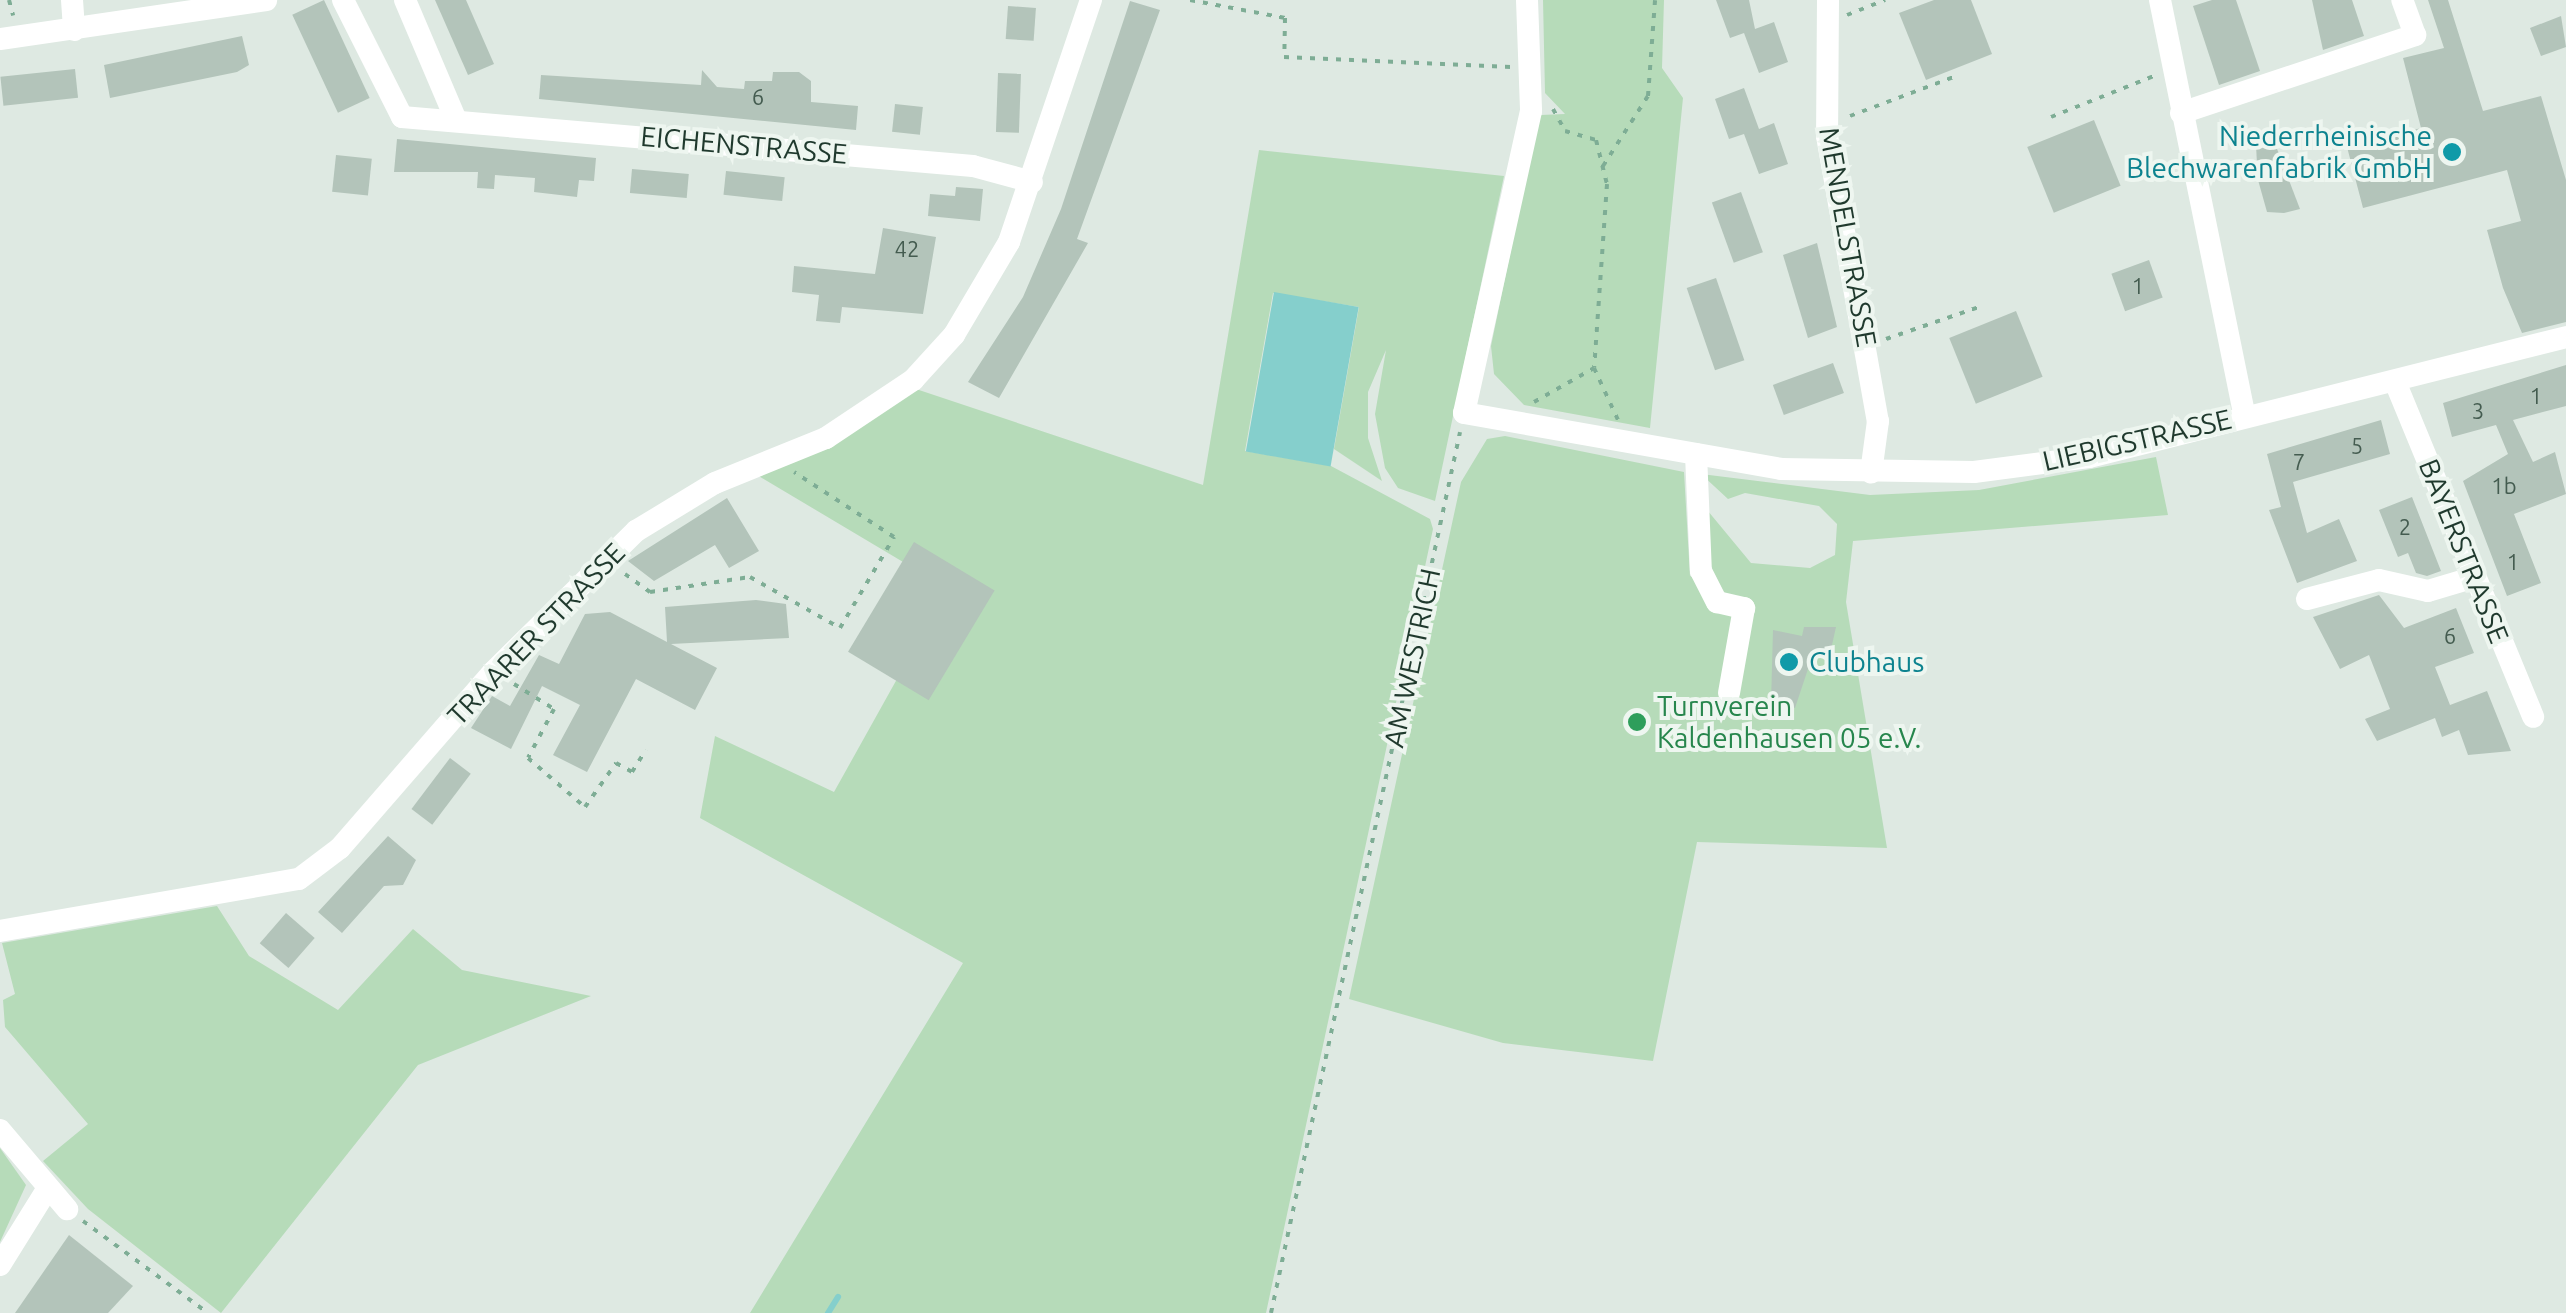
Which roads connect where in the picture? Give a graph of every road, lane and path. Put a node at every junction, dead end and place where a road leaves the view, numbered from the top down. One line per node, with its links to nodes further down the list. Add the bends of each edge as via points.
1 (72, 0): 13 (street)
2 (266, 0): 13 (street)
3 (343, 0): 21 (street, EICHENSTRASSE, via 402,116)
4 (405, 0): 21 (street)
5 (1091, 0): 24 (street, TRAARER STRASSE)
6 (1190, 0): 15 (path, via 1284,18 1284,57)
7 (1527, 0): 15 (street)
8 (1655, 0): 23 (path, via 1648,96)
9 (1885, 0): 12 (path)
10 (2160, 0): 16 (street)
11 (2402, 0): 19 (street, via 2415,34)
12 (1828, 11): 22 (street, MENDELSTRASSE)
13 (74, 30): 14 (street)
14 (0, 39)
15 (1529, 68): 18 (street)
16 (2172, 68): 19 (street); 20 (path)
17 (1959, 75): 22 (path)
18 (1530, 100): 23 (path, via 1554,110 1565,131 1596,140); 30 (street)
19 (2181, 112): 31 (street)
20 (2051, 117)
21 (455, 118): 24 (street, EICHENSTRASSE, via 974,166)
22 (1826, 124): 27 (street, MENDELSTRASSE)
23 (1603, 166): 28 (path)
24 (1032, 182): 34 (street, TRAARER STRASSE, via 954,336 913,380)
25 (1979, 307): 27 (path)
26 (2566, 337): 29 (street, LIEBIGSTRASSE)
27 (1867, 344): 36 (street, MENDELSTRASSE, via 1878,421)
28 (1594, 368): 32 (path); 33 (path)
29 (2396, 384): 31 (street, LIEBIGSTRASSE); 38 (street, BAYERSTRASSE)
30 (1464, 413): 32 (street, LIEBIGSTRASSE); 50 (path, AM WESTRICH)
31 (2245, 416): 36 (street, LIEBIGSTRASSE, via 2088,457)
32 (1512, 421): 33 (street, LIEBIGSTRASSE)
33 (1628, 442): 35 (street, LIEBIGSTRASSE)
34 (788, 453): 37 (street, TRAARER STRASSE, via 715,483); 37 (path, via 796,476 894,536 840,628 750,577 650,592)
35 (1696, 454): 36 (street, LIEBIGSTRASSE); 41 (street, via 1701,572 1717,602 1744,608)
36 (1871, 473)
37 (606, 559): 40 (street, TRAARER STRASSE)
38 (2475, 577): 39 (street, via 2428,591 2379,580); 42 (street, BAYERSTRASSE)
39 (2308, 599)
40 (494, 672): 43 (path, via 554,709 528,758 585,806 616,763 632,772); 44 (street, TRAARER STRASSE, via 340,848 299,879)
41 (1728, 693)
42 (2533, 717)
43 (646, 750)
44 (0, 931)
45 (0, 1130): 46 (street)
46 (48, 1188): 47 (street); 48 (street)
47 (67, 1209): 49 (path)
48 (0, 1265)
49 (208, 1313)
50 (1270, 1313)

